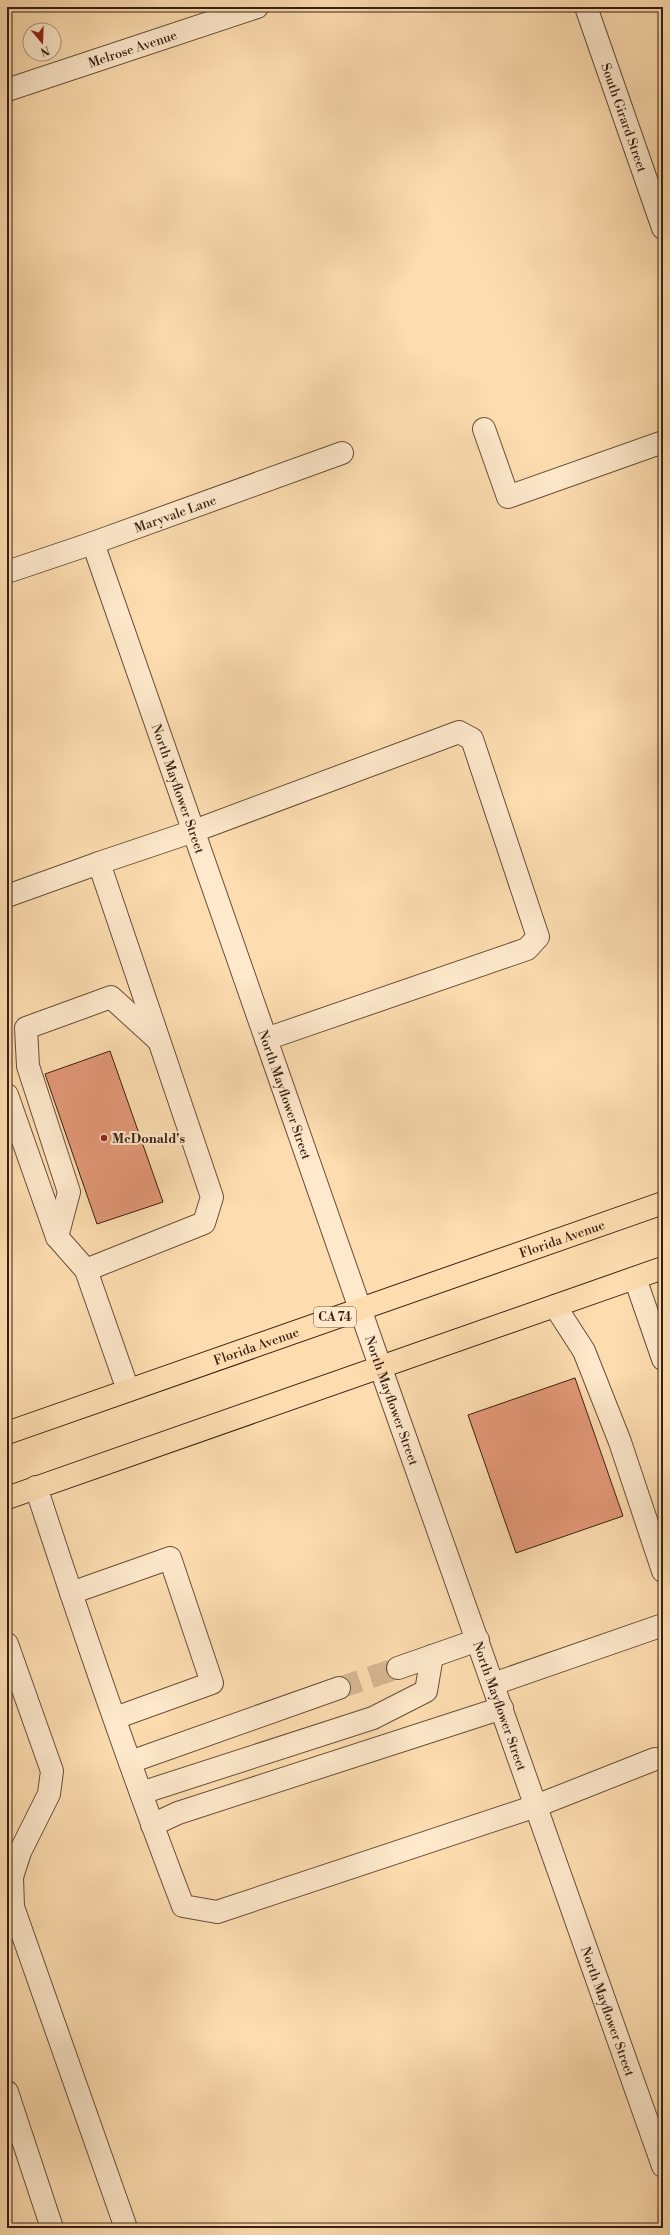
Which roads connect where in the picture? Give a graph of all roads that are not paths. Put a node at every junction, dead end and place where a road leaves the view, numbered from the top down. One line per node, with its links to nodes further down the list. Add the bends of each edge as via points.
1 (257, 7): 3 (street, Melrose Avenue)
2 (586, 7): 4 (street, South Girard Street)
3 (7, 90)
4 (663, 228)
5 (484, 429): 6 (street, via 508,498)
6 (663, 442)
7 (342, 453): 8 (street, Maryvale Lane)
8 (93, 543): 9 (street, Maryvale Lane); 10 (street, North Mayflower Street)
9 (7, 572)
10 (194, 830): 11 (street); 13 (street, North Mayflower Street); 13 (street, via 459,732 472,739 538,937 527,949)
11 (99, 863): 12 (street); 14 (street)
12 (7, 896)
13 (266, 1038): 22 (street, North Mayflower Street)
14 (159, 1041): 17 (street, via 111,998 26,1028 28,1066 69,1192); 19 (street, via 212,1198 204,1223)
15 (7, 1095): 17 (street)
16 (663, 1203): 22 (main road, Florida Avenue / CA 74)
17 (57, 1237): 19 (street)
18 (663, 1268): 20 (main road)
19 (86, 1270): 25 (street)
20 (635, 1278): 21 (main road); 23 (street)
21 (555, 1306): 24 (main road); 29 (street, via 584,1351 620,1442)
22 (360, 1308): 24 (street, North Mayflower Street); 25 (main road, Florida Avenue / CA 74)
23 (663, 1359)
24 (380, 1366): 27 (main road); 32 (street, North Mayflower Street)
25 (128, 1390): 26 (main road, Florida Avenue / CA 74)
26 (7, 1433)
27 (36, 1487): 28 (main road); 30 (street)
28 (7, 1498)
29 (663, 1571)
30 (70, 1593): 39 (street); 39 (street, via 170,1558 212,1683)
31 (663, 1625): 36 (street)
32 (478, 1640): 34 (street); 36 (street, North Mayflower Street)
33 (7, 1644): 45 (street, via 52,1771 49,1794 20,1852 12,1877)
34 (432, 1656): 35 (street); 42 (street, via 426,1691 372,1718)
35 (398, 1668)
36 (493, 1684): 38 (street, North Mayflower Street)
37 (339, 1688): 41 (street)
38 (502, 1708): 43 (street, North Mayflower Street); 44 (street, via 178,1813)
39 (115, 1718): 41 (street)
40 (655, 1759): 43 (street)
41 (130, 1762): 42 (street)
42 (141, 1793): 44 (street)
43 (536, 1806): 44 (street, via 217,1912 183,1906); 47 (street, North Mayflower Street)
44 (152, 1825)
45 (10, 1908): 49 (street)
46 (7, 2092): 48 (street)
47 (663, 2164)
48 (52, 2228)
49 (126, 2228)

